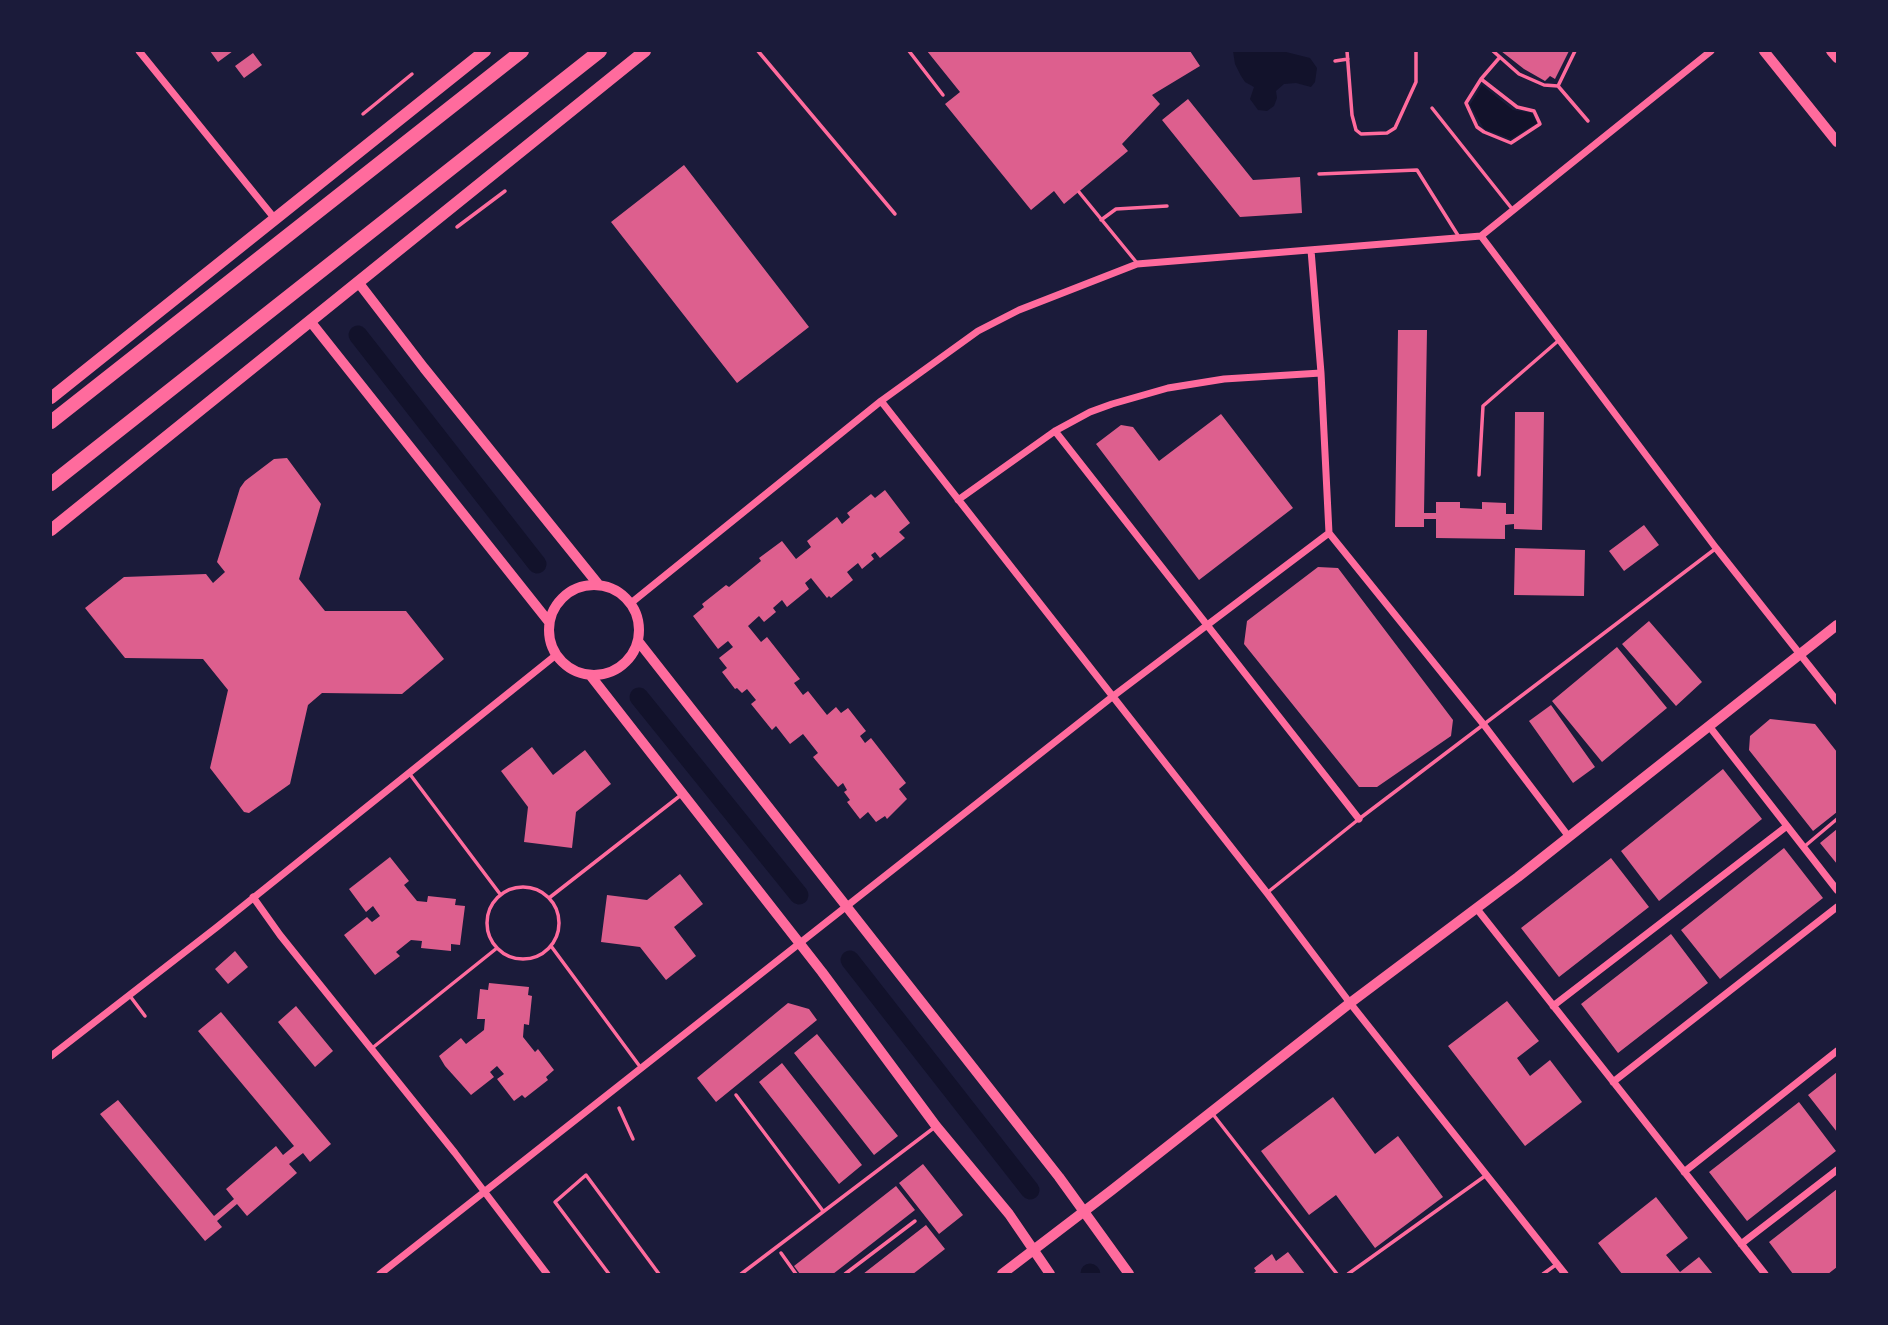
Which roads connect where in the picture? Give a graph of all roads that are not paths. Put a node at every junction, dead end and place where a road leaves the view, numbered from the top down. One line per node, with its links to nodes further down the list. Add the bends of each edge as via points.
1 (139, 51): 20 (street)
2 (485, 51): 20 (main road)
3 (522, 51): 32 (highway)
4 (600, 51): 35 (highway)
5 (645, 51): 26 (main road)
6 (758, 51): 19 (lane)
7 (909, 51): 12 (lane)
8 (1711, 51): 18 (street)
9 (1763, 51): 14 (main road)
10 (1831, 51): 11 (main road)
11 (1837, 58)
12 (943, 94)
13 (1432, 108): 18 (lane)
14 (1837, 142)
15 (1319, 174): 23 (lane, via 1417,170)
16 (1079, 192): 21 (lane)
17 (1167, 206): 21 (lane, via 1116,209)
18 (1513, 210): 22 (street)
19 (895, 214)
20 (275, 219): 30 (main road)
21 (1101, 220): 25 (lane)
22 (1481, 236): 23 (street); 28 (street)
23 (1460, 238): 24 (street)
24 (1311, 250): 25 (street); 29 (street)
25 (1137, 264): 31 (street, via 1055,294 978,331)
26 (358, 282): 27 (main road); 40 (street)
27 (310, 321): 37 (main road); 42 (street)
28 (1560, 340): 34 (lane, via 1483,406); 39 (street)
29 (1321, 373): 33 (street, via 1182,385 1112,404); 38 (street)
30 (51, 397)
31 (881, 401): 36 (street); 41 (street)
32 (51, 422)
33 (1055, 431): 36 (street); 44 (street)
34 (1479, 475)
35 (51, 484)
36 (958, 500): 49 (street)
37 (51, 530)
38 (1329, 533): 44 (street); 51 (street)
39 (1716, 548): 46 (street); 51 (lane)
40 (598, 584): 41 (street); 42 (street, via 566,594)
41 (631, 603): 45 (street, via 638,616)
42 (549, 622): 47 (street)
43 (1837, 625): 46 (street)
44 (1208, 626): 49 (street); 55 (street)
45 (638, 641): 48 (street, via 621,667 609,674); 65 (street)
46 (1799, 654): 50 (street); 52 (street)
47 (556, 655): 48 (street, via 570,669); 53 (street)
48 (590, 675): 54 (street)
49 (1112, 697): 61 (street); 65 (street)
50 (1837, 701)
51 (1484, 726): 55 (lane); 58 (street)
52 (1709, 726): 57 (street); 58 (street)
53 (408, 773): 62 (lane); 63 (street)
54 (683, 794): 64 (lane); 68 (street)
55 (1359, 819): 61 (lane)
56 (1837, 819): 59 (lane)
57 (1787, 826): 59 (street); 73 (street)
58 (1569, 836): 67 (street)
59 (1803, 847): 60 (street)
60 (1837, 890)
61 (1267, 892): 72 (street)
62 (501, 895): 64 (lane, via 530,888); 70 (lane, via 491,908 488,925)
63 (253, 897): 71 (street); 75 (street)
64 (548, 898): 69 (lane, via 559,922)
65 (846, 907): 68 (street); 88 (street)
66 (1837, 907): 79 (street)
67 (1477, 909): 72 (street); 73 (street)
68 (800, 944): 78 (street); 82 (street)
69 (551, 946): 70 (lane, via 524,959); 78 (lane)
70 (497, 948): 75 (lane)
71 (128, 995): 74 (lane); 77 (street)
72 (1350, 1003): 81 (street); 85 (street)
73 (1553, 1006): 79 (street)
74 (145, 1016)
75 (371, 1049): 86 (street)
76 (1837, 1051): 84 (street)
77 (51, 1056)
78 (641, 1068): 86 (street)
79 (1613, 1082): 84 (street)
80 (736, 1095): 87 (lane)
81 (1212, 1112): 88 (street); 102 (lane)
82 (936, 1126): 87 (lane); 91 (street)
83 (1837, 1170): 90 (street)
84 (1684, 1172): 90 (street)
85 (1485, 1176): 92 (street); 103 (lane)
86 (485, 1192): 93 (street); 94 (street)
87 (823, 1212): 97 (lane)
88 (1085, 1212): 91 (street); 101 (street)
89 (915, 1221): 98 (lane)
90 (1741, 1244): 106 (street)
91 (1034, 1251): 99 (street); 100 (street)
92 (1557, 1264): 104 (lane); 105 (street)
93 (380, 1274)
94 (547, 1274)
95 (609, 1274): 96 (lane, via 555,1202 586,1175)
96 (659, 1274)
97 (741, 1274)
98 (845, 1274)
99 (1002, 1274)
100 (1050, 1274)
101 (1129, 1274)
102 (1337, 1274)
103 (1348, 1274)
104 (1543, 1274)
105 (1565, 1274)
106 (1765, 1274)

